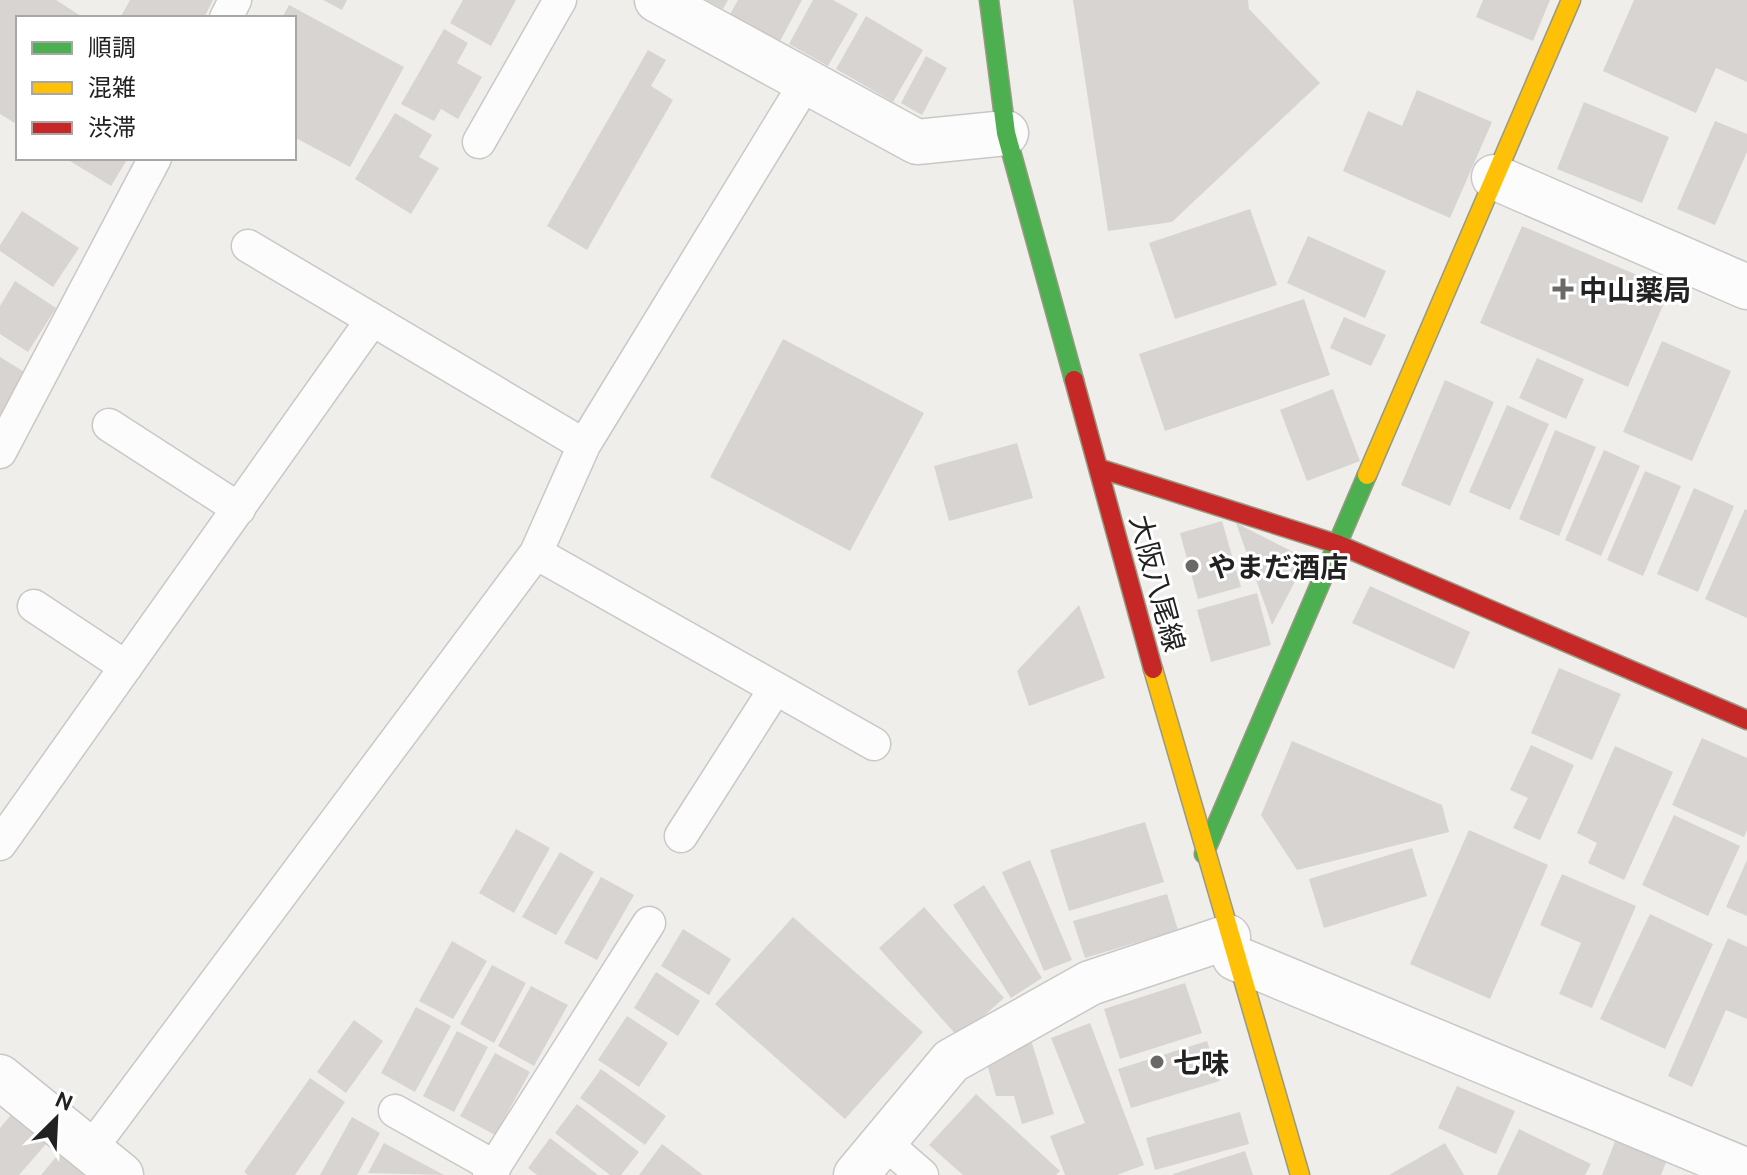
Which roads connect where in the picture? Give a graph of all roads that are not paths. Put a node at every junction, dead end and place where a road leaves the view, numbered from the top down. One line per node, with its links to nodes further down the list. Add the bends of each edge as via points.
1 (560, 0): 7 (lane)
2 (657, 0): 5 (street)
3 (989, 0): 6 (street, 大阪八尾線)
4 (1571, 0): 9 (street)
5 (806, 82): 6 (street, via 917,142); 14 (lane)
6 (1006, 133): 16 (street, 大阪八尾線)
7 (479, 142)
8 (154, 160): 15 (lane)
9 (1494, 177): 11 (street); 18 (street)
10 (248, 246): 12 (lane)
11 (1747, 287)
12 (372, 320): 14 (lane); 17 (lane)
13 (109, 425): 17 (lane)
14 (584, 445): 19 (lane)
15 (0, 452)
16 (1098, 468): 18 (street); 27 (street, 大阪八尾線)
17 (239, 509): 21 (lane)
18 (1337, 544): 23 (street); 27 (street)
19 (536, 553): 22 (lane); 33 (lane)
20 (34, 606): 21 (lane)
21 (126, 667): 26 (lane)
22 (775, 689): 24 (lane); 25 (lane)
23 (1747, 720)
24 (874, 744)
25 (681, 836)
26 (0, 844)
27 (1204, 854): 29 (street, 大阪八尾線)
28 (649, 923): 34 (lane)
29 (1232, 948): 32 (street, via 1090,983 951,1061); 35 (street); 38 (street, 大阪八尾線)
30 (0, 1077): 33 (street)
31 (395, 1111): 34 (lane)
32 (884, 1142): 36 (street); 37 (lane)
33 (106, 1163)
34 (492, 1171)
35 (1747, 1171)
36 (856, 1175)
37 (922, 1175)
38 (1300, 1175)

